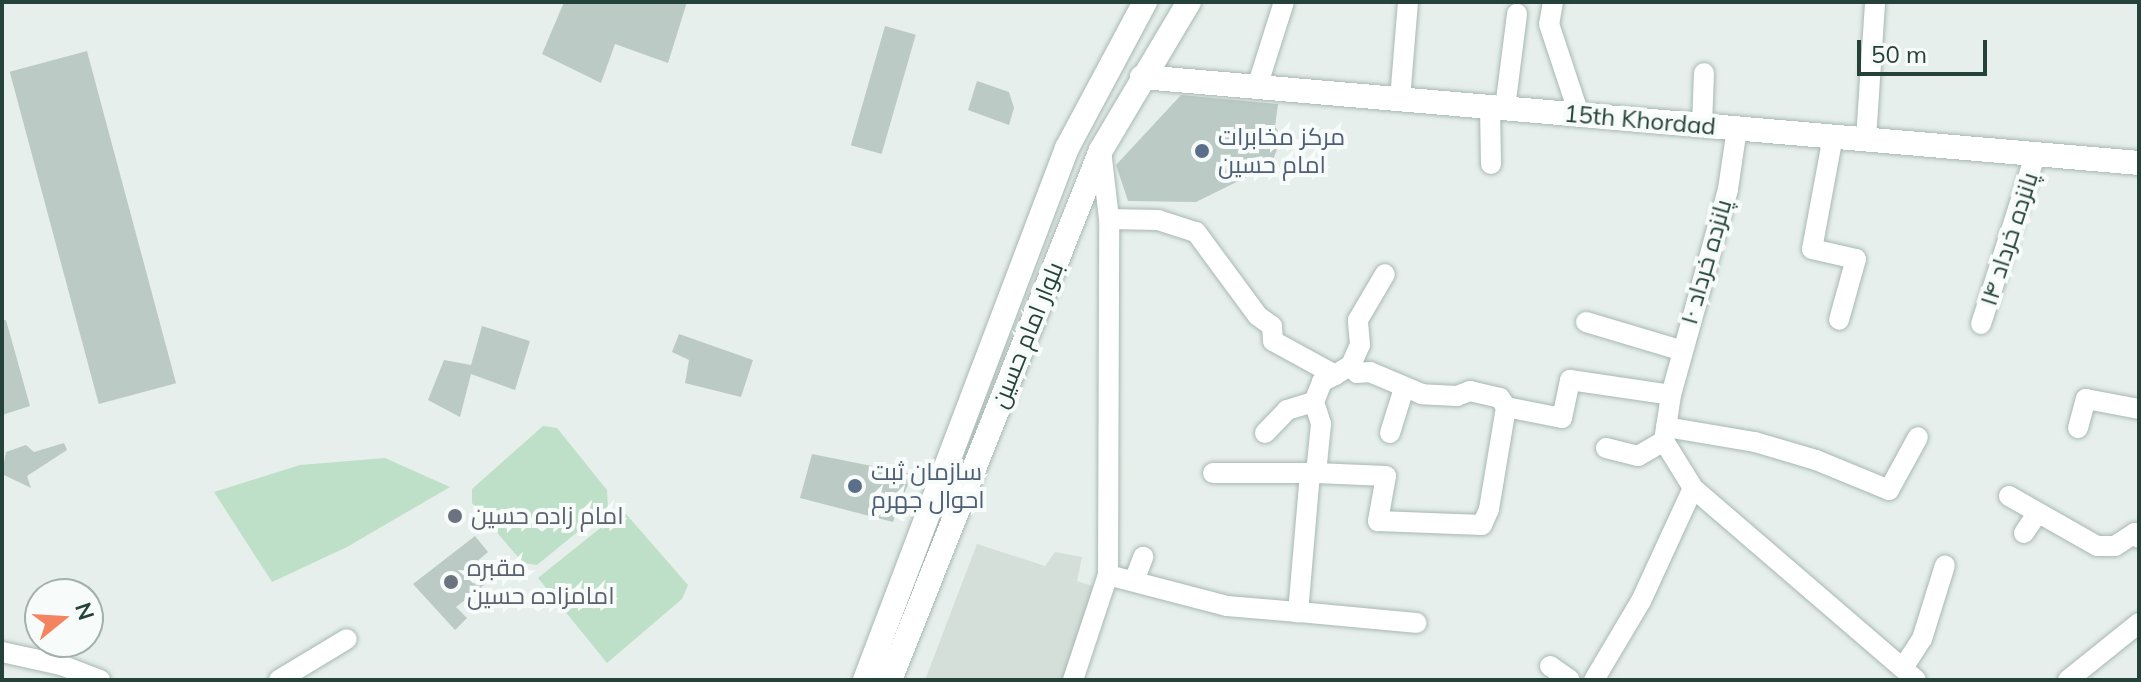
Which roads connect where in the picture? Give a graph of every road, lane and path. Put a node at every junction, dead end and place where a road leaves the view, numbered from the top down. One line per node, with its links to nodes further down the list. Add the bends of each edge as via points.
1 (1145, 2): 58 (main road, بلوار امام حسین, via 1067,148)
2 (1189, 2): 9 (main road, بلوار امام حسین)
3 (1284, 2): 10 (street)
4 (1408, 2): 11 (street)
5 (1553, 2): 13 (street, via 1549,24)
6 (1875, 2): 17 (street)
7 (1517, 14): 12 (street)
8 (1704, 73): 14 (street)
9 (1142, 77): 10 (main road, 15th Khordad); 18 (main road, بلوار امام حسین)
10 (1257, 87): 11 (main road, 15th Khordad)
11 (1400, 99): 12 (main road, 15th Khordad)
12 (1498, 108): 13 (main road, 15th Khordad); 21 (street)
13 (1579, 114): 14 (main road, 15th Khordad)
14 (1702, 125): 15 (main road, 15th Khordad)
15 (1737, 128): 16 (main road, 15th Khordad); 27 (street, پانزده خرداد ۱۰, via 1728,189)
16 (1833, 136): 17 (main road, 15th Khordad); 24 (street, via 1812,249 1856,259)
17 (1866, 139): 19 (main road, 15th Khordad)
18 (1101, 150): 22 (street); 58 (main road, بلوار امام حسین)
19 (2036, 153): 20 (main road, 15th Khordad); 26 (street, پانزده خرداد ۱۴)
20 (2139, 163)
21 (1491, 164)
22 (1109, 219): 28 (street, via 1158,220 1196,232 1221,258 1258,316 1272,326 1273,341); 49 (street)
23 (1385, 274): 28 (street, via 1358,320 1360,345)
24 (1839, 320)
25 (1586, 322): 27 (street)
26 (1981, 324)
27 (1680, 350): 30 (street, پانزده خرداد ۱۰)
28 (1343, 370): 29 (street, via 1370,372); 31 (street, via 1322,382)
29 (1404, 388): 32 (street, via 1457,396 1470,391 1500,398); 36 (street)
30 (1671, 395): 32 (street, via 1570,380 1562,418); 37 (street, پانزده خرداد ۱۰)
31 (1314, 402): 35 (street, via 1287,410); 41 (street, via 1321,424)
32 (1506, 407): 41 (street, via 1482,525 1378,521 1386,476)
33 (2139, 409): 34 (street, via 2086,399)
34 (2078, 428)
35 (1265, 433)
36 (1390, 433)
37 (1665, 434): 38 (street, via 1755,442 1889,490); 39 (street, via 1638,456); 42 (street)
38 (1918, 437)
39 (1606, 448)
40 (1213, 473): 41 (street)
41 (1313, 473): 51 (street)
42 (1693, 488): 57 (street); 63 (street, via 1641,601)
43 (2009, 496): 44 (street)
44 (2037, 514): 45 (street); 46 (street, via 2097,546 2115,546 2135,533)
45 (2024, 533)
46 (2139, 538)
47 (1143, 557): 50 (street)
48 (1945, 565): 57 (street)
49 (1108, 575): 50 (street); 61 (street)
50 (1134, 581): 51 (street, via 1227,606)
51 (1298, 612): 52 (street)
52 (1416, 623)
53 (2139, 623): 64 (street)
54 (347, 639): 60 (street)
55 (2, 652): 59 (street)
56 (1550, 666): 62 (street)
57 (1910, 674)
58 (876, 679)
59 (100, 680)
60 (279, 680)
61 (1073, 680)
62 (1570, 680)
63 (1594, 680)
64 (2068, 680)

